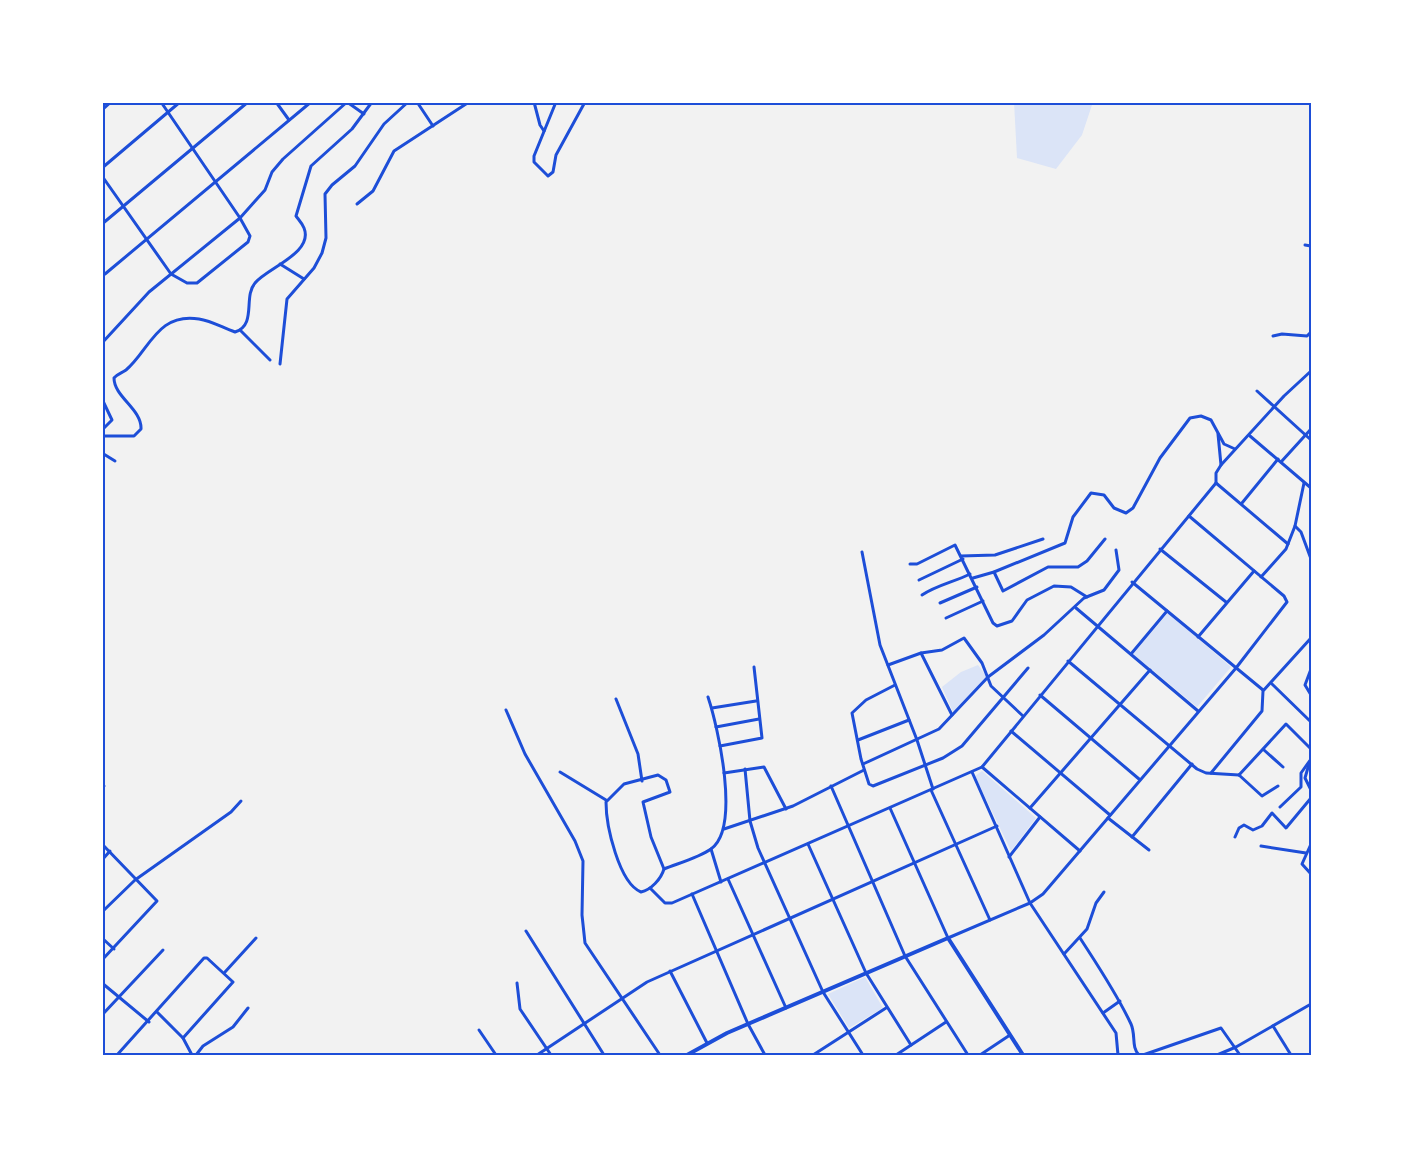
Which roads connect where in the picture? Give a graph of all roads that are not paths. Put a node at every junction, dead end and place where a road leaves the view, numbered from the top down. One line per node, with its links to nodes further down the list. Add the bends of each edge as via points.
1 (111, 102): 15 (street)
2 (161, 102): 16 (street)
3 (180, 102): 16 (street)
4 (248, 102): 21 (street)
5 (276, 102): 18 (street)
6 (311, 102): 18 (street)
7 (347, 102): 17 (street); 27 (street, via 283,159 265,190)
8 (372, 102): 17 (street)
9 (408, 102): 35 (street, via 384,124 355,166 325,194 326,238 322,253)
10 (417, 102): 19 (street)
11 (469, 102): 19 (street)
12 (534, 102): 20 (street)
13 (556, 102): 20 (street)
14 (585, 102): 20 (street, via 548,176 534,162)
15 (102, 110)
16 (168, 111): 21 (street); 22 (street)
17 (364, 114): 32 (street, via 311,166 296,216 305,230 305,239 290,259)
18 (289, 120): 24 (street)
19 (433, 126): 25 (street, via 394,152 373,191)
20 (544, 131)
21 (192, 148): 24 (street); 26 (street)
22 (102, 168)
23 (102, 176): 26 (street)
24 (216, 183): 27 (street); 29 (street)
25 (357, 204)
26 (124, 206): 28 (street); 29 (street)
27 (240, 218): 34 (street); 34 (street, via 250,236 248,242 197,284)
28 (102, 224)
29 (147, 240): 33 (street); 34 (street)
30 (1305, 245): 31 (street)
31 (1311, 246)
32 (280, 264): 35 (street); 36 (street, via 272,267 249,292 249,316)
33 (105, 274)
34 (171, 274): 41 (street)
35 (304, 279): 43 (street, via 287,299)
36 (240, 330): 42 (street); 53 (street, via 235,332 192,318 179,320 160,331 113,380 138,417 141,429 134,436)
37 (1311, 332): 39 (street)
38 (1273, 336): 39 (street)
39 (1307, 336): 40 (street)
40 (1311, 340)
41 (102, 343)
42 (270, 360)
43 (280, 364)
44 (1311, 371): 47 (street)
45 (1257, 391): 47 (street)
46 (102, 399): 50 (street, via 112,420)
47 (1275, 407): 51 (street); 52 (street)
48 (1217, 428): 56 (street, via 1224,444); 60 (street); 77 (street, via 1201,416 1190,418 1168,445 1126,513 1118,511 1104,495 1090,493 1072,517 1065,543)
49 (1311, 429): 51 (street)
50 (102, 430)
51 (1305, 434): 54 (street); 59 (street)
52 (1250, 436): 56 (street); 59 (street)
53 (102, 437): 55 (street)
54 (1311, 440)
55 (102, 445)
56 (1238, 448): 60 (street)
57 (102, 453): 58 (street)
58 (115, 461)
59 (1280, 461): 62 (street); 64 (street)
60 (1221, 465): 61 (street)
61 (1216, 483): 64 (street); 65 (street)
62 (1304, 483): 63 (street); 66 (street)
63 (1311, 488)
64 (1242, 503): 69 (street)
65 (1189, 516): 71 (street); 76 (street)
66 (1295, 526): 69 (street); 74 (street)
67 (1043, 539): 73 (street, via 995,555)
68 (1105, 539): 77 (street, via 1078,567 1048,567 1003,591)
69 (1288, 544): 79 (street)
70 (1116, 549): 84 (street, via 1120,562 1116,577 1104,590)
71 (1161, 549): 81 (street); 86 (street)
72 (862, 552): 97 (street)
73 (962, 557): 75 (street, via 953,546); 78 (street); 80 (street)
74 (1311, 558)
75 (910, 564)
76 (1254, 571): 79 (street); 86 (street)
77 (994, 572): 78 (street)
78 (972, 576): 82 (street); 83 (street)
79 (1262, 577): 100 (street, via 1286,599 1285,606)
80 (919, 580)
81 (1132, 582): 89 (street); 91 (street)
82 (977, 587): 85 (street); 87 (street)
83 (922, 595)
84 (1087, 597): 85 (street, via 1071,586 1054,586 1027,600 1012,621 999,627 993,623); 88 (street)
85 (983, 601): 90 (street)
86 (1226, 602): 92 (street)
87 (940, 603)
88 (1076, 608): 91 (street); 103 (street)
89 (1167, 611): 92 (street); 95 (street)
90 (946, 618)
91 (1097, 627): 95 (street); 96 (street)
92 (1198, 636): 100 (street)
93 (1311, 638): 104 (street)
94 (921, 653): 97 (street); 103 (street, via 942,650 964,638); 117 (street)
95 (1131, 654): 102 (street)
96 (1068, 661): 107 (street); 113 (street)
97 (887, 665): 105 (street)
98 (754, 667): 112 (street)
99 (1028, 668): 111 (street)
100 (1236, 668): 106 (street); 116 (street)
101 (1311, 669): 108 (street, via 1305,685)
102 (1150, 670): 113 (street); 116 (street)
103 (988, 677): 111 (street); 117 (street)
104 (1271, 683): 106 (street); 121 (street)
105 (895, 685): 120 (street); 125 (street, via 866,700 852,713)
106 (1263, 691): 142 (street, via 1262,711)
107 (1040, 695): 118 (street); 124 (street)
108 (1311, 695)
109 (708, 697): 114 (street)
110 (616, 699): 146 (street, via 638,754)
111 (1004, 699): 118 (street); 134 (street, via 962,746)
112 (756, 700): 114 (street); 119 (street)
113 (1120, 704): 124 (street); 128 (street)
114 (712, 708): 122 (street)
115 (506, 710): 213 (street, via 525,754 579,850 585,868 583,936)
116 (1198, 711): 128 (street)
117 (952, 716): 126 (street, via 939,729)
118 (1023, 716): 123 (street)
119 (759, 719): 122 (street); 127 (street, via 762,738)
120 (909, 720): 125 (street); 126 (street)
121 (1311, 722)
122 (716, 727): 127 (street)
123 (1011, 731): 135 (street); 143 (street)
124 (1091, 738): 143 (street); 145 (street)
125 (858, 740): 132 (street)
126 (917, 740): 132 (street); 134 (street)
127 (720, 746): 141 (street)
128 (1169, 746): 133 (street); 145 (street)
129 (1311, 749): 130 (street, via 1287,724)
130 (1264, 750): 136 (street); 144 (street)
131 (1311, 759): 150 (street, via 1305,778); 154 (street, via 1301,774 1300,789)
132 (862, 764): 138 (street)
133 (1192, 764): 142 (street); 164 (street)
134 (926, 765): 138 (street, via 873,786); 149 (street)
135 (982, 767): 140 (street); 156 (street)
136 (1283, 767)
137 (745, 770): 141 (street); 157 (street, via 764,767); 160 (street)
138 (864, 770): 147 (street)
139 (560, 772): 152 (street)
140 (972, 772): 149 (street); 162 (street)
141 (724, 773): 163 (street)
142 (1211, 773): 144 (street)
143 (1060, 774): 156 (street); 159 (street)
144 (1239, 775): 148 (street, via 1262,796)
145 (1140, 780): 159 (street)
146 (642, 781): 152 (street, via 624,784); 180 (street, via 658,775 670,789 667,794 643,802)
147 (831, 786): 157 (street); 161 (street)
148 (1278, 786)
149 (932, 790): 155 (street); 169 (street)
150 (1311, 790)
151 (1311, 798): 165 (street, via 1286,828 1272,813 1262,826 1253,830 1244,825)
152 (606, 800): 186 (street, via 614,843 627,881 642,892)
153 (241, 801): 183 (street)
154 (1280, 807)
155 (890, 808): 161 (street); 179 (street)
156 (1030, 808): 158 (street)
157 (786, 809): 160 (street)
158 (1040, 817): 174 (street); 176 (street)
159 (1109, 817): 164 (street); 174 (street)
160 (750, 822): 163 (street); 178 (street)
161 (847, 826): 167 (street); 184 (street)
162 (997, 826): 169 (street); 176 (street)
163 (724, 829): 171 (street)
164 (1132, 837): 172 (street)
165 (1235, 837)
166 (102, 844): 173 (street)
167 (808, 844): 178 (street); 189 (street)
168 (1311, 844): 175 (street)
169 (956, 845): 179 (street); 193 (street)
170 (1261, 846): 175 (street)
171 (711, 849): 180 (street); 185 (street)
172 (1149, 850)
173 (110, 851): 177 (street); 183 (street)
174 (1080, 851): 190 (street, via 1043,894)
175 (1306, 854): 181 (street, via 1302,864)
176 (1009, 857): 190 (street)
177 (102, 860)
178 (764, 862): 182 (street); 192 (street)
179 (913, 863): 184 (street); 198 (street)
180 (664, 869): 186 (street)
181 (1311, 874)
182 (728, 879): 185 (street); 195 (street)
183 (135, 880): 191 (street); 200 (street, via 157,901)
184 (872, 881): 189 (street); 204 (street)
185 (721, 882): 188 (street)
186 (650, 888): 188 (street, via 665,903)
187 (1104, 892): 199 (street)
188 (692, 894): 202 (street)
189 (832, 899): 192 (street); 208 (street)
190 (1030, 903): 193 (street); 203 (street)
191 (102, 912)
192 (790, 917): 195 (street); 211 (street)
193 (990, 920): 198 (street)
194 (526, 932): 224 (street)
195 (754, 934): 202 (street); 217 (street)
196 (102, 938): 200 (street)
197 (256, 938): 207 (street)
198 (948, 938): 204 (street); 229 (street)
199 (1080, 938): 203 (street); 214 (street)
200 (114, 949): 205 (street)
201 (163, 950): 212 (street)
202 (716, 951): 206 (street); 225 (street)
203 (1064, 954): 220 (street)
204 (905, 956): 208 (street); 223 (street)
205 (102, 960)
206 (670, 971): 213 (street); 231 (street)
207 (225, 972): 219 (street, via 206,957); 230 (street, via 232,982)
208 (866, 973): 211 (street); 218 (street)
209 (102, 983): 212 (street)
210 (517, 983): 234 (street, via 520,1009)
211 (823, 992): 217 (street); 228 (street)
212 (119, 997): 221 (street); 222 (street)
213 (622, 997): 224 (street); 242 (street)
214 (1120, 1001): 220 (street); 235 (street, via 1134,1031)
215 (1311, 1004): 226 (street)
216 (248, 1008): 237 (street, via 233,1027)
217 (786, 1008): 225 (street)
218 (886, 1008): 228 (street); 232 (street)
219 (157, 1012): 222 (street); 230 (street)
220 (1103, 1013): 251 (street, via 1118,1038)
221 (102, 1015)
222 (149, 1022): 236 (street)
223 (946, 1022): 232 (street); 248 (street)
224 (583, 1023): 234 (street); 241 (street)
225 (748, 1024): 231 (street); 244 (street)
226 (1274, 1026): 233 (street); 254 (street)
227 (479, 1030): 238 (street)
228 (849, 1033): 245 (street); 246 (street)
229 (1010, 1035): 249 (street); 250 (street)
230 (183, 1038): 237 (street)
231 (707, 1043): 243 (street)
232 (911, 1045): 247 (street)
233 (1236, 1047): 235 (street, via 1221,1028); 252 (street); 253 (street)
234 (546, 1048): 239 (street); 240 (street)
235 (1139, 1054)
236 (117, 1055)
237 (194, 1055)
238 (496, 1055)
239 (537, 1055)
240 (551, 1055)
241 (604, 1055)
242 (660, 1055)
243 (687, 1055)
244 (765, 1055)
245 (813, 1055)
246 (863, 1055)
247 (896, 1055)
248 (968, 1055)
249 (980, 1055)
250 (1023, 1055)
251 (1118, 1055)
252 (1217, 1055)
253 (1240, 1055)
254 (1291, 1055)

